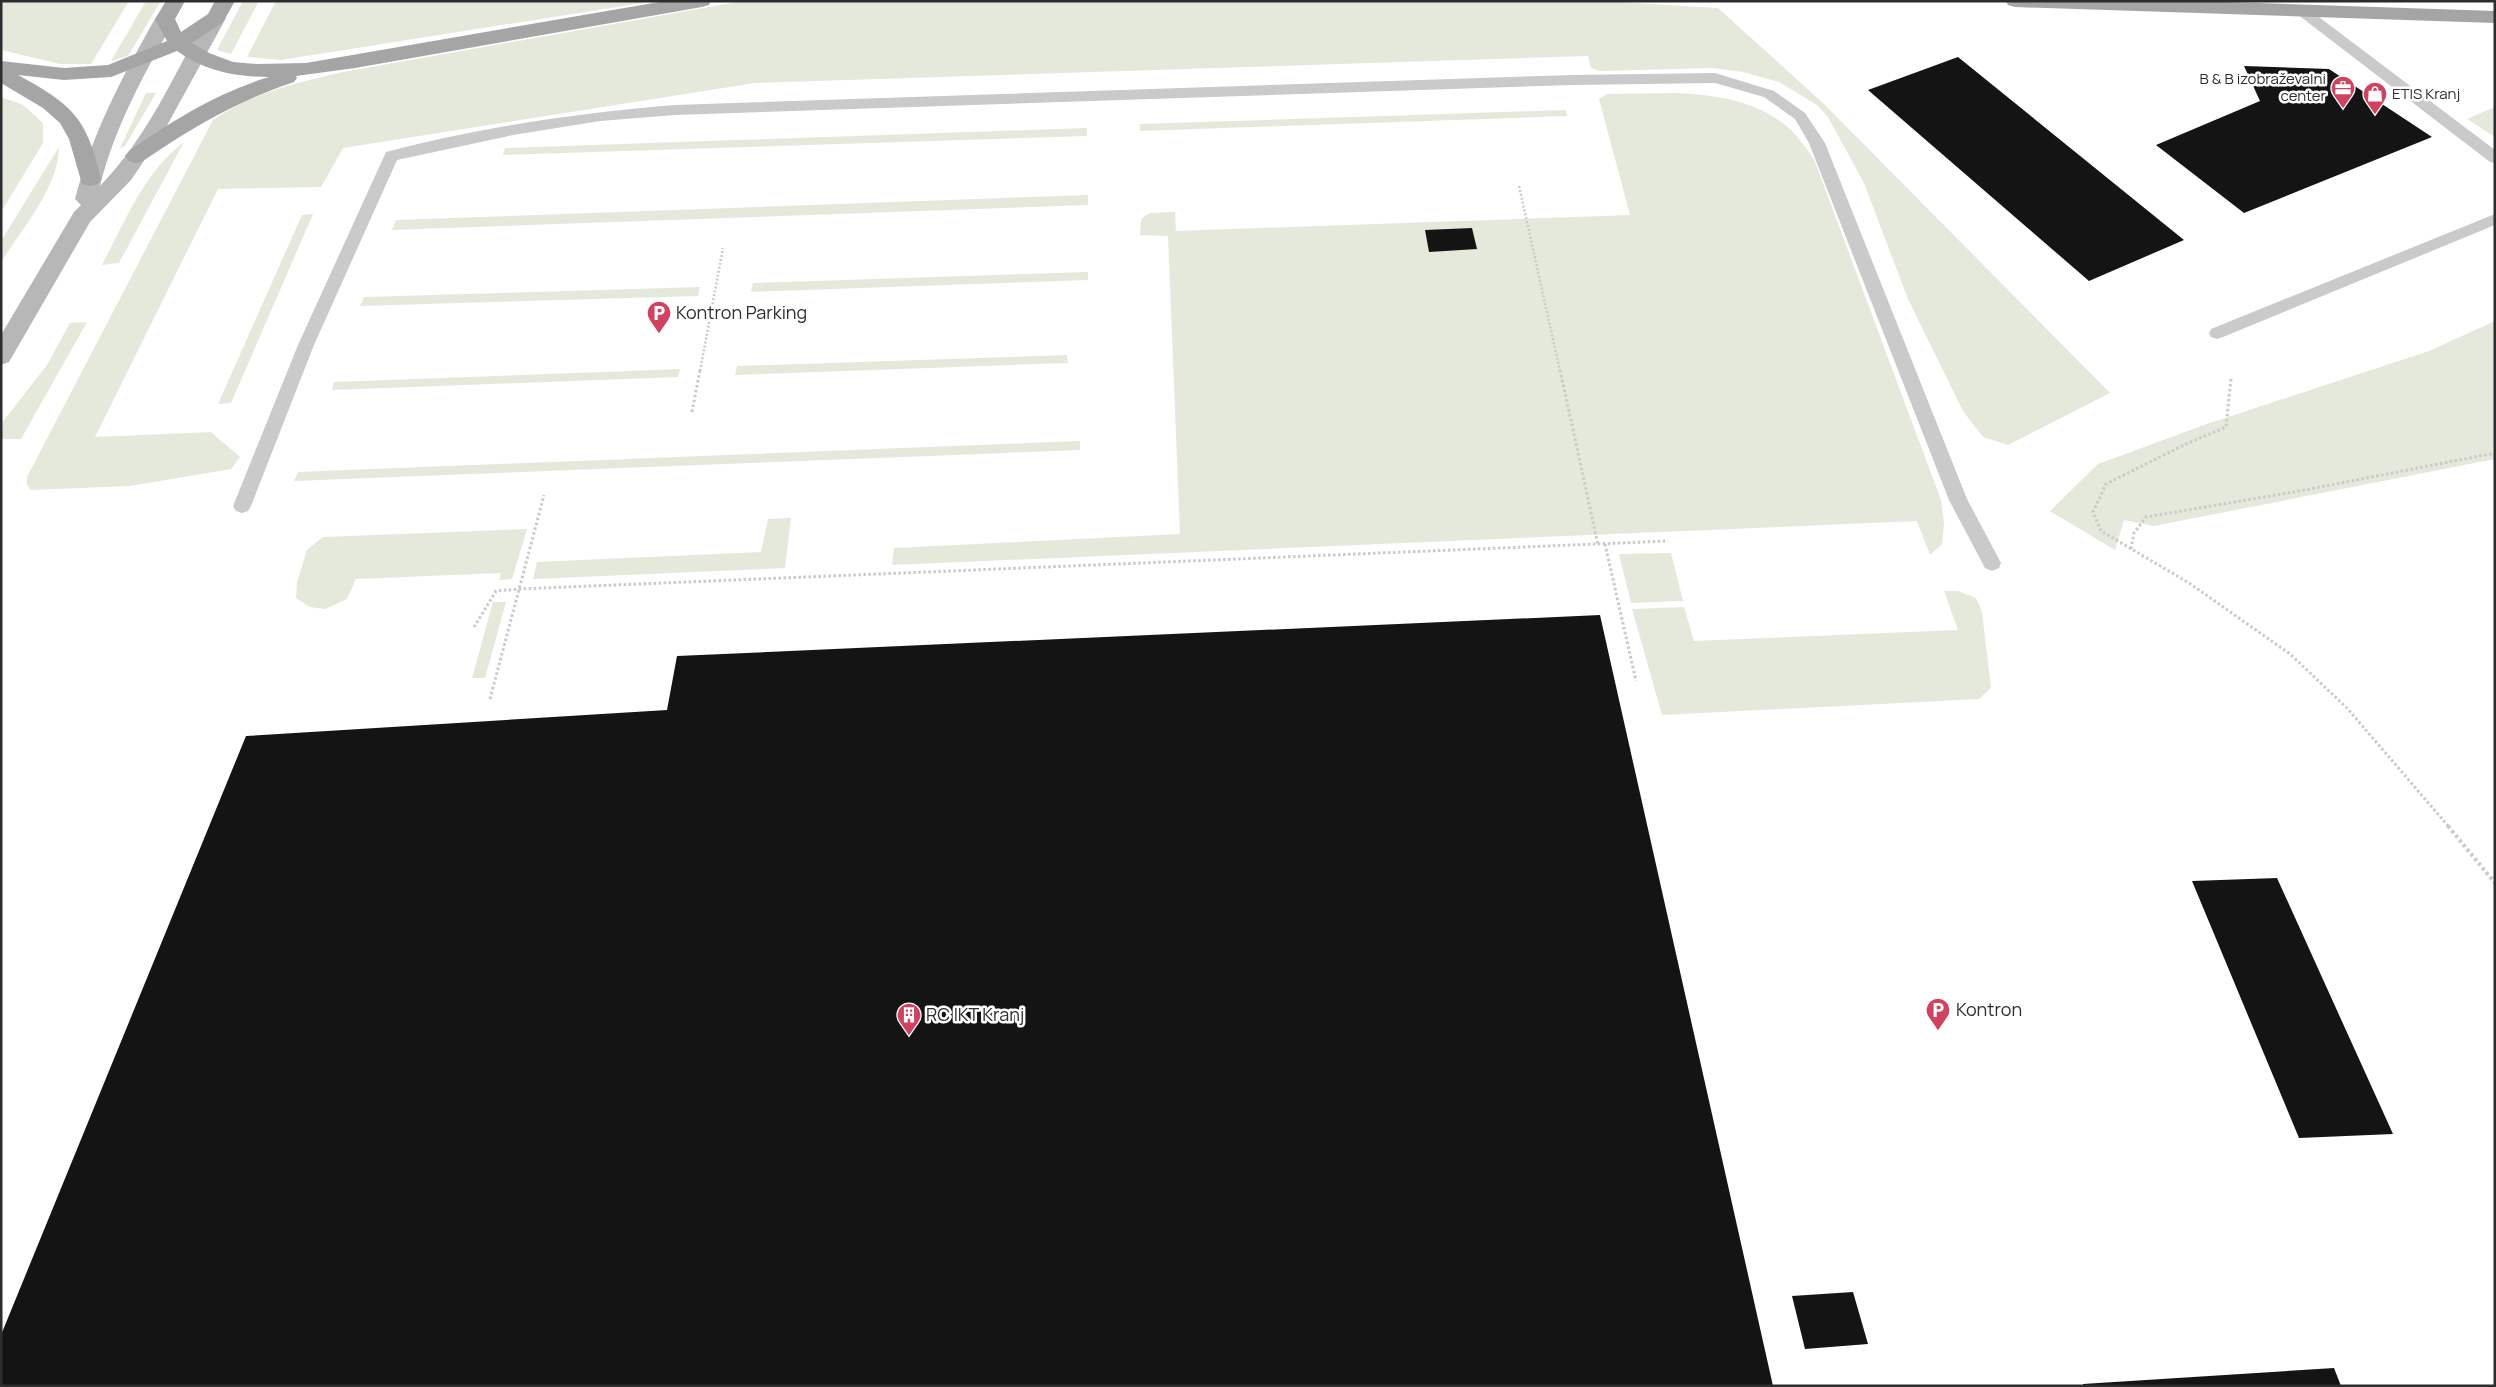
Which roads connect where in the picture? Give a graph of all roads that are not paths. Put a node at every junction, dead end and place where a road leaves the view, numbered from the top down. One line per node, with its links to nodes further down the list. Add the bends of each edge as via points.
1 (176, 1): 7 (main road)
2 (702, 1): 10 (main road)
3 (2016, 1): 5 (main road)
4 (220, 10): 8 (main road)
5 (2302, 11): 6 (main road); 14 (lane)
6 (2495, 16)
7 (165, 19): 8 (main road, via 168,28); 9 (main road)
8 (187, 48): 9 (main road); 10 (main road, via 231,68 263,71); 13 (main road, via 179,88)
9 (142, 59): 11 (main road, via 111,71 79,73); 15 (main road)
10 (335, 64): 13 (main road, via 235,96 172,130)
11 (1, 67)
12 (1, 74): 15 (main road, via 32,91 65,116 81,144)
13 (136, 156): 16 (main road, via 123,175)
14 (2495, 158)
15 (90, 179): 16 (main road)
16 (82, 217): 19 (main road)
17 (2495, 219): 18 (lane)
18 (2217, 332)
19 (1, 356)
20 (242, 506): 21 (lane, via 306,345 391,156 513,130 600,116 676,110 1715,78 1770,94 1800,116 1817,143 1958,500)
21 (1992, 563)

